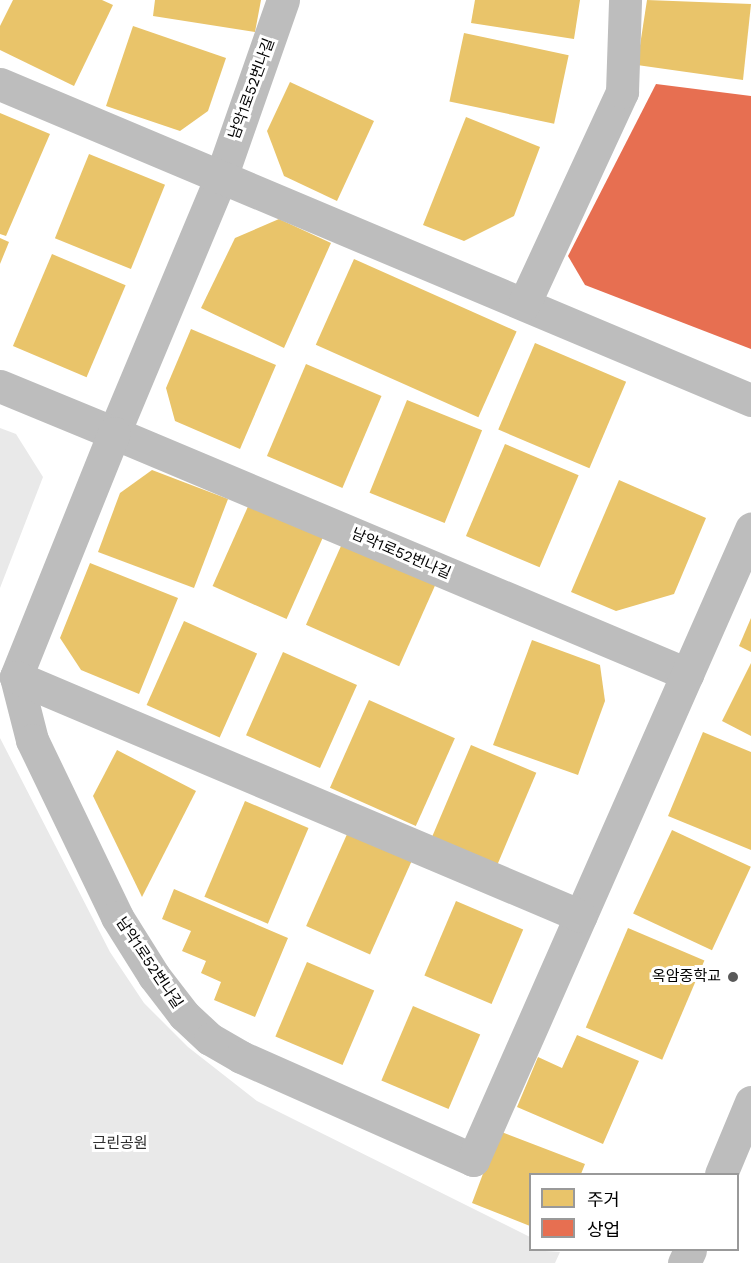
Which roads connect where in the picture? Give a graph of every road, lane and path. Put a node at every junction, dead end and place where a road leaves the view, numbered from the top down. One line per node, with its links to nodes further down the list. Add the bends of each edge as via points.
1 (283, 0): 4 (street, 남악1로52번나길)
2 (625, 0): 5 (street, via 622,92)
3 (0, 84): 4 (street)
4 (221, 177): 5 (street); 8 (street, 남악1로52번나길)
5 (524, 304): 7 (street)
6 (0, 386): 8 (street, 남악1로52번나길)
7 (751, 400)
8 (114, 433): 10 (street, 남악1로52번나길); 11 (street)
9 (751, 530): 10 (street)
10 (687, 674): 12 (street)
11 (16, 677): 12 (street); 12 (street, 남악1로52번나길, via 32,740 117,917 184,1016 210,1039 241,1057 473,1160)
12 (581, 916)
13 (751, 1102): 14 (street)
14 (721, 1173)

